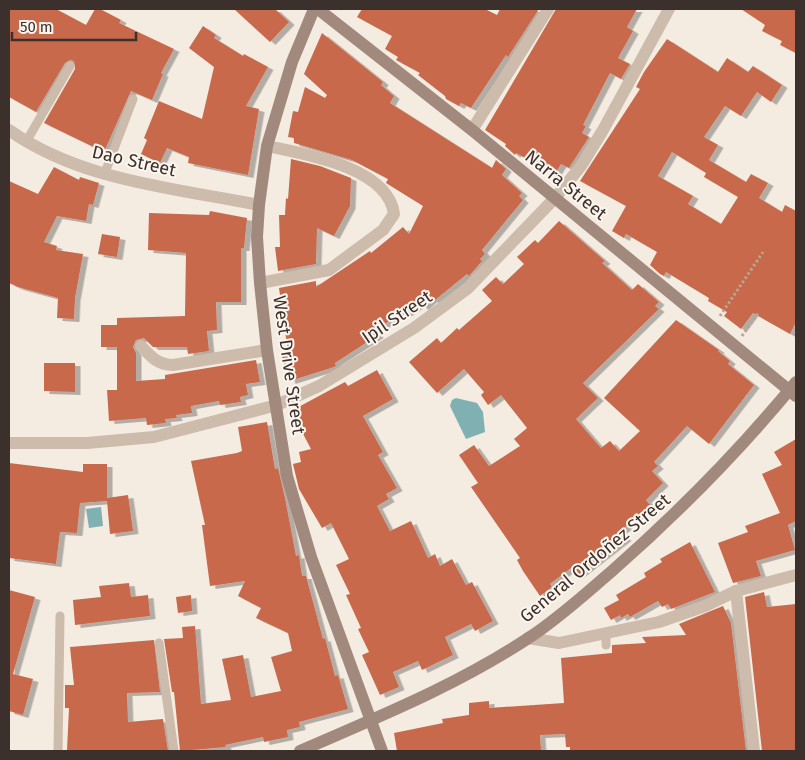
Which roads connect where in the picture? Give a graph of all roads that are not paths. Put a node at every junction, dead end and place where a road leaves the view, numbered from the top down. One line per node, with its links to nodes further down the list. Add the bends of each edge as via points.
1 (314, 9): 10 (street, West Drive Street, via 292,62)
2 (318, 9): 8 (street, Narra Street)
3 (548, 9): 8 (street)
4 (669, 9): 12 (street, Ipil Street, via 603,130 581,166)
5 (70, 66): 9 (lane)
6 (133, 99): 11 (lane)
7 (9, 130): 9 (street, Dao Street)
8 (472, 130): 12 (street, Narra Street)
9 (26, 142): 11 (street, Dao Street, via 77,167)
10 (267, 146): 13 (street, West Drive Street); 14 (street, via 328,159 354,170 387,196 394,214 383,230 329,270)
11 (104, 175): 13 (street, Dao Street)
12 (555, 198): 17 (street, Narra Street); 18 (street, Ipil Street, via 467,289 356,365)
13 (258, 204): 14 (street, West Drive Street)
14 (260, 283): 16 (street, West Drive Street)
15 (141, 346): 16 (street, via 155,361 173,366)
16 (268, 350): 18 (street, West Drive Street)
17 (794, 390): 23 (street, General Ordoñez Street, via 668,521 565,611)
18 (277, 405): 19 (street, Ipil Street, via 154,436 87,443); 25 (street, West Drive Street, via 287,476 309,548)
19 (9, 443)
20 (796, 575): 21 (street)
21 (736, 590): 23 (street, via 705,606 606,639 559,643); 30 (street)
22 (60, 616): 26 (lane)
23 (528, 638): 25 (street, General Ordoñez Street, via 453,682)
24 (159, 643): 27 (lane)
25 (372, 721): 28 (street, General Ordoñez Street); 29 (street, West Drive Street)
26 (58, 751)
27 (174, 751)
28 (300, 751)
29 (382, 751)
30 (754, 751)

